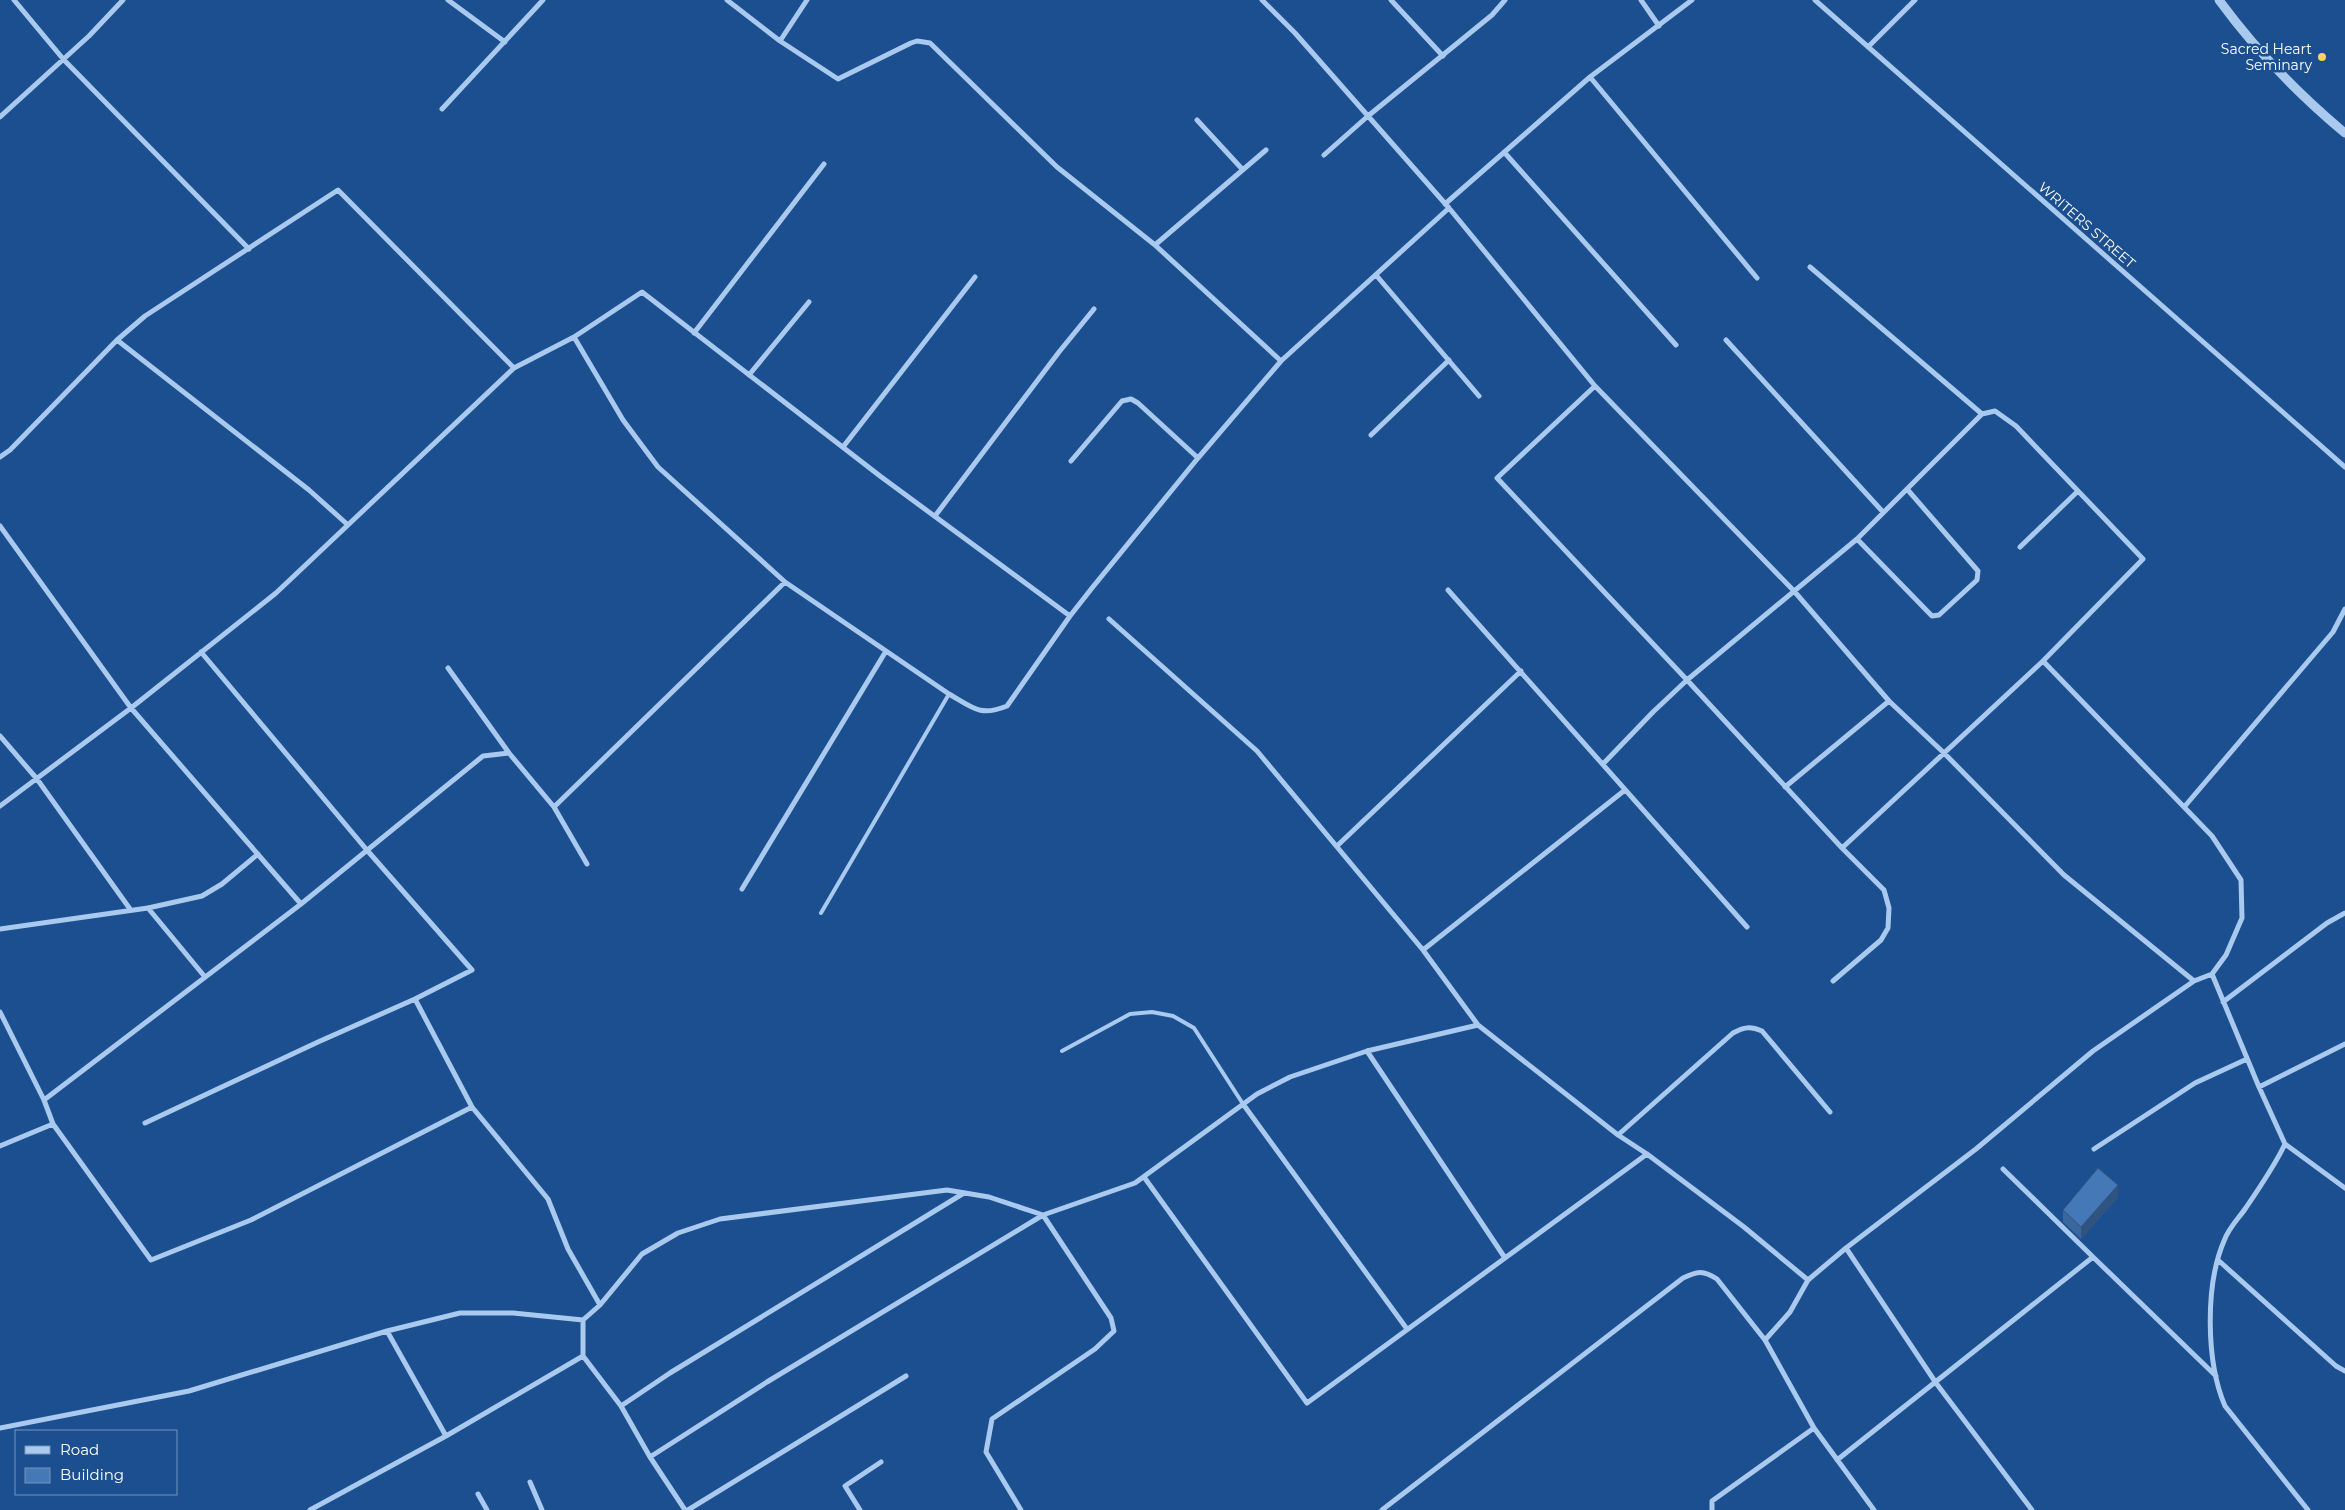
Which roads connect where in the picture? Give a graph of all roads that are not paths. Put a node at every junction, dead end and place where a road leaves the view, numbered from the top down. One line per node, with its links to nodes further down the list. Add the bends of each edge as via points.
1 (14, 0): 20 (street)
2 (123, 0): 20 (street)
3 (448, 0): 17 (street)
4 (543, 0): 17 (street)
5 (727, 0): 16 (street)
6 (807, 0): 16 (street)
7 (1262, 0): 23 (street)
8 (1391, 0): 19 (street)
9 (1505, 0): 19 (street)
10 (1641, 0): 15 (street)
11 (1692, 0): 15 (street)
12 (1815, 0): 18 (street, WRITERS STREET)
13 (1915, 0): 18 (street)
14 (2219, 0): 26 (street, via 2246,37 2322,115)
15 (1659, 26): 21 (street)
16 (780, 41): 33 (street, via 838,79 911,43 930,43 1057,167)
17 (505, 42): 22 (street)
18 (1868, 47): 58 (street, WRITERS STREET)
19 (1443, 56): 23 (street)
20 (64, 60): 24 (street); 34 (street)
21 (1590, 77): 28 (street); 38 (street)
22 (442, 109)
23 (1368, 116): 29 (street); 32 (street)
24 (0, 117)
25 (1196, 120): 31 (street)
26 (2345, 133)
27 (1266, 150): 31 (street)
28 (1504, 152): 32 (street); 45 (street)
29 (1324, 155)
30 (824, 164): 41 (street)
31 (1243, 170): 33 (street)
32 (1447, 206): 36 (street); 50 (street)
33 (1155, 245): 47 (street)
34 (249, 249): 43 (street, via 145,316); 48 (street, via 338,190)
35 (1810, 267): 52 (street)
36 (1376, 275): 46 (street); 47 (street)
37 (975, 277): 54 (street)
38 (1757, 278)
39 (809, 302): 49 (street)
40 (1094, 309): 62 (street)
41 (694, 333): 42 (street, via 642,292); 49 (street)
42 (574, 337): 48 (street); 67 (street, via 624,420 658,467)
43 (117, 340): 55 (street); 63 (street)
44 (1726, 340): 61 (street)
45 (1676, 345)
46 (1449, 360): 51 (street); 53 (street)
47 (1281, 361): 56 (street)
48 (514, 368): 63 (street)
49 (750, 376): 54 (street)
50 (1594, 386): 69 (street); 78 (street, via 1497,478)
51 (1480, 396)
52 (1982, 414): 59 (street); 60 (street, via 1995,411 2016,426)
53 (1371, 435)
54 (843, 448): 62 (street)
55 (0, 457)
56 (1198, 458): 57 (street, via 1131,399 1122,401); 71 (street)
57 (1070, 461)
58 (2345, 467)
59 (1907, 489): 61 (street); 65 (street, via 1978,568 1977,580 1939,615 1932,616)
60 (2078, 491): 66 (street); 75 (street, via 2143,559)
61 (1883, 512): 65 (street)
62 (935, 516): 71 (street)
63 (348, 525): 74 (street, via 276,593)
64 (0, 526): 81 (street)
65 (1857, 539): 69 (street)
66 (2020, 547)
67 (785, 582): 73 (street); 91 (street)
68 (1448, 590): 77 (street)
69 (1794, 591): 78 (street); 80 (street)
70 (2345, 609): 90 (street, via 2333,632)
71 (1070, 616): 79 (street, via 1007,706 991,713 973,708)
72 (1109, 619): 92 (street, via 1258,751)
73 (886, 651): 79 (street); 97 (street)
74 (201, 652): 81 (street); 94 (street)
75 (2043, 661): 84 (street); 90 (street)
76 (448, 668): 83 (street)
77 (1521, 671): 85 (street); 92 (street)
78 (1687, 680): 85 (street); 87 (street)
79 (949, 694): 101 (lane)
80 (1889, 701): 84 (street); 87 (street)
81 (132, 708): 86 (street); 95 (street)
82 (0, 736): 86 (street)
83 (509, 753): 91 (street); 94 (street, via 483,756)
84 (1944, 753): 93 (street); 109 (street, via 2064,875)
85 (1603, 764): 88 (street)
86 (36, 778): 89 (street); 100 (street)
87 (1785, 787): 93 (street)
88 (1625, 790): 103 (street); 105 (street)
89 (0, 806)
90 (2185, 806): 106 (street, via 2212,836 2241,880 2242,918 2226,955)
91 (554, 807): 96 (street)
92 (1337, 846): 105 (street)
93 (1842, 848): 108 (street, via 1884,890 1890,908 1888,928 1881,940)
94 (366, 849): 98 (street); 110 (street, via 472,970)
95 (258, 854): 98 (street); 99 (street, via 202,896)
96 (587, 864)
97 (742, 889)
98 (301, 904): 107 (street)
99 (148, 908): 100 (street); 107 (street)
100 (130, 909): 104 (street)
101 (821, 913)
102 (2345, 913): 111 (street)
103 (1747, 927)
104 (0, 929)
105 (1422, 950): 113 (street)
106 (2212, 974): 109 (street); 111 (street)
107 (205, 977): 119 (street)
108 (1833, 980)
109 (2194, 980): 135 (street, via 2093,1052 1976,1149)
110 (414, 999): 121 (street); 124 (street)
111 (2223, 1002): 117 (street)
112 (0, 1012): 119 (street)
113 (1478, 1025): 116 (street); 125 (street)
114 (2345, 1044): 118 (street)
115 (1062, 1051): 120 (lane, via 1130,1014 1152,1012 1173,1016 1194,1028)
116 (1367, 1051): 120 (street, via 1290,1077); 137 (street)
117 (2247, 1060): 118 (street); 128 (street, via 2195,1083)
118 (2259, 1087): 126 (street)
119 (44, 1100): 123 (street)
120 (1243, 1104): 131 (street); 142 (street)
121 (472, 1107): 123 (street, via 251,1220 151,1260); 140 (street, via 548,1198 568,1249)
122 (1830, 1112): 125 (street, via 1762,1031 1752,1027 1733,1033)
123 (53, 1124): 127 (street)
124 (145, 1124)
125 (1618, 1135): 129 (street)
126 (2285, 1144): 132 (street); 138 (street, via 2273,1168 2224,1239)
127 (0, 1146)
128 (2094, 1149)
129 (1647, 1154): 137 (street); 139 (street)
130 (2003, 1169): 136 (street)
131 (1144, 1177): 134 (street, via 1135,1184); 142 (street, via 1307,1403)
132 (2345, 1188)
133 (964, 1193): 134 (street); 140 (street, via 947,1190 720,1219 678,1233 642,1254); 150 (street)
134 (1043, 1215): 154 (street, via 767,1382); 164 (street, via 1111,1318 1114,1331 1095,1349 992,1419 986,1452)
135 (1846, 1248): 139 (street); 149 (street)
136 (2093, 1257): 148 (street); 149 (street)
137 (1505, 1258): 142 (street)
138 (2218, 1260): 146 (street); 148 (street, via 2214,1273 2211,1327)
139 (1808, 1280): 144 (street, via 1790,1312)
140 (600, 1305): 141 (street)
141 (583, 1320): 143 (street, via 513,1313 460,1313); 145 (street)
142 (1407, 1329)
143 (387, 1331): 151 (street, via 189,1392); 153 (street)
144 (1765, 1340): 152 (street); 165 (street, via 1717,1279 1698,1271 1684,1278)
145 (583, 1356): 150 (street); 153 (street)
146 (2345, 1371)
147 (906, 1376): 162 (street)
148 (2216, 1376): 169 (street, via 2225,1406)
149 (1936, 1383): 155 (street); 168 (street)
150 (621, 1406): 154 (street)
151 (0, 1428)
152 (1814, 1428): 155 (street); 166 (street, via 1712,1501)
153 (446, 1436): 159 (street)
154 (650, 1457): 162 (street)
155 (1837, 1460): 167 (street)
156 (881, 1462): 163 (street, via 845,1486)
157 (530, 1482): 161 (street)
158 (478, 1494): 160 (street)
159 (310, 1510)
160 (487, 1510)
161 (542, 1510)
162 (687, 1510)
163 (860, 1510)
164 (1021, 1510)
165 (1382, 1510)
166 (1712, 1510)
167 (1874, 1510)
168 (2032, 1510)
169 (2308, 1510)

